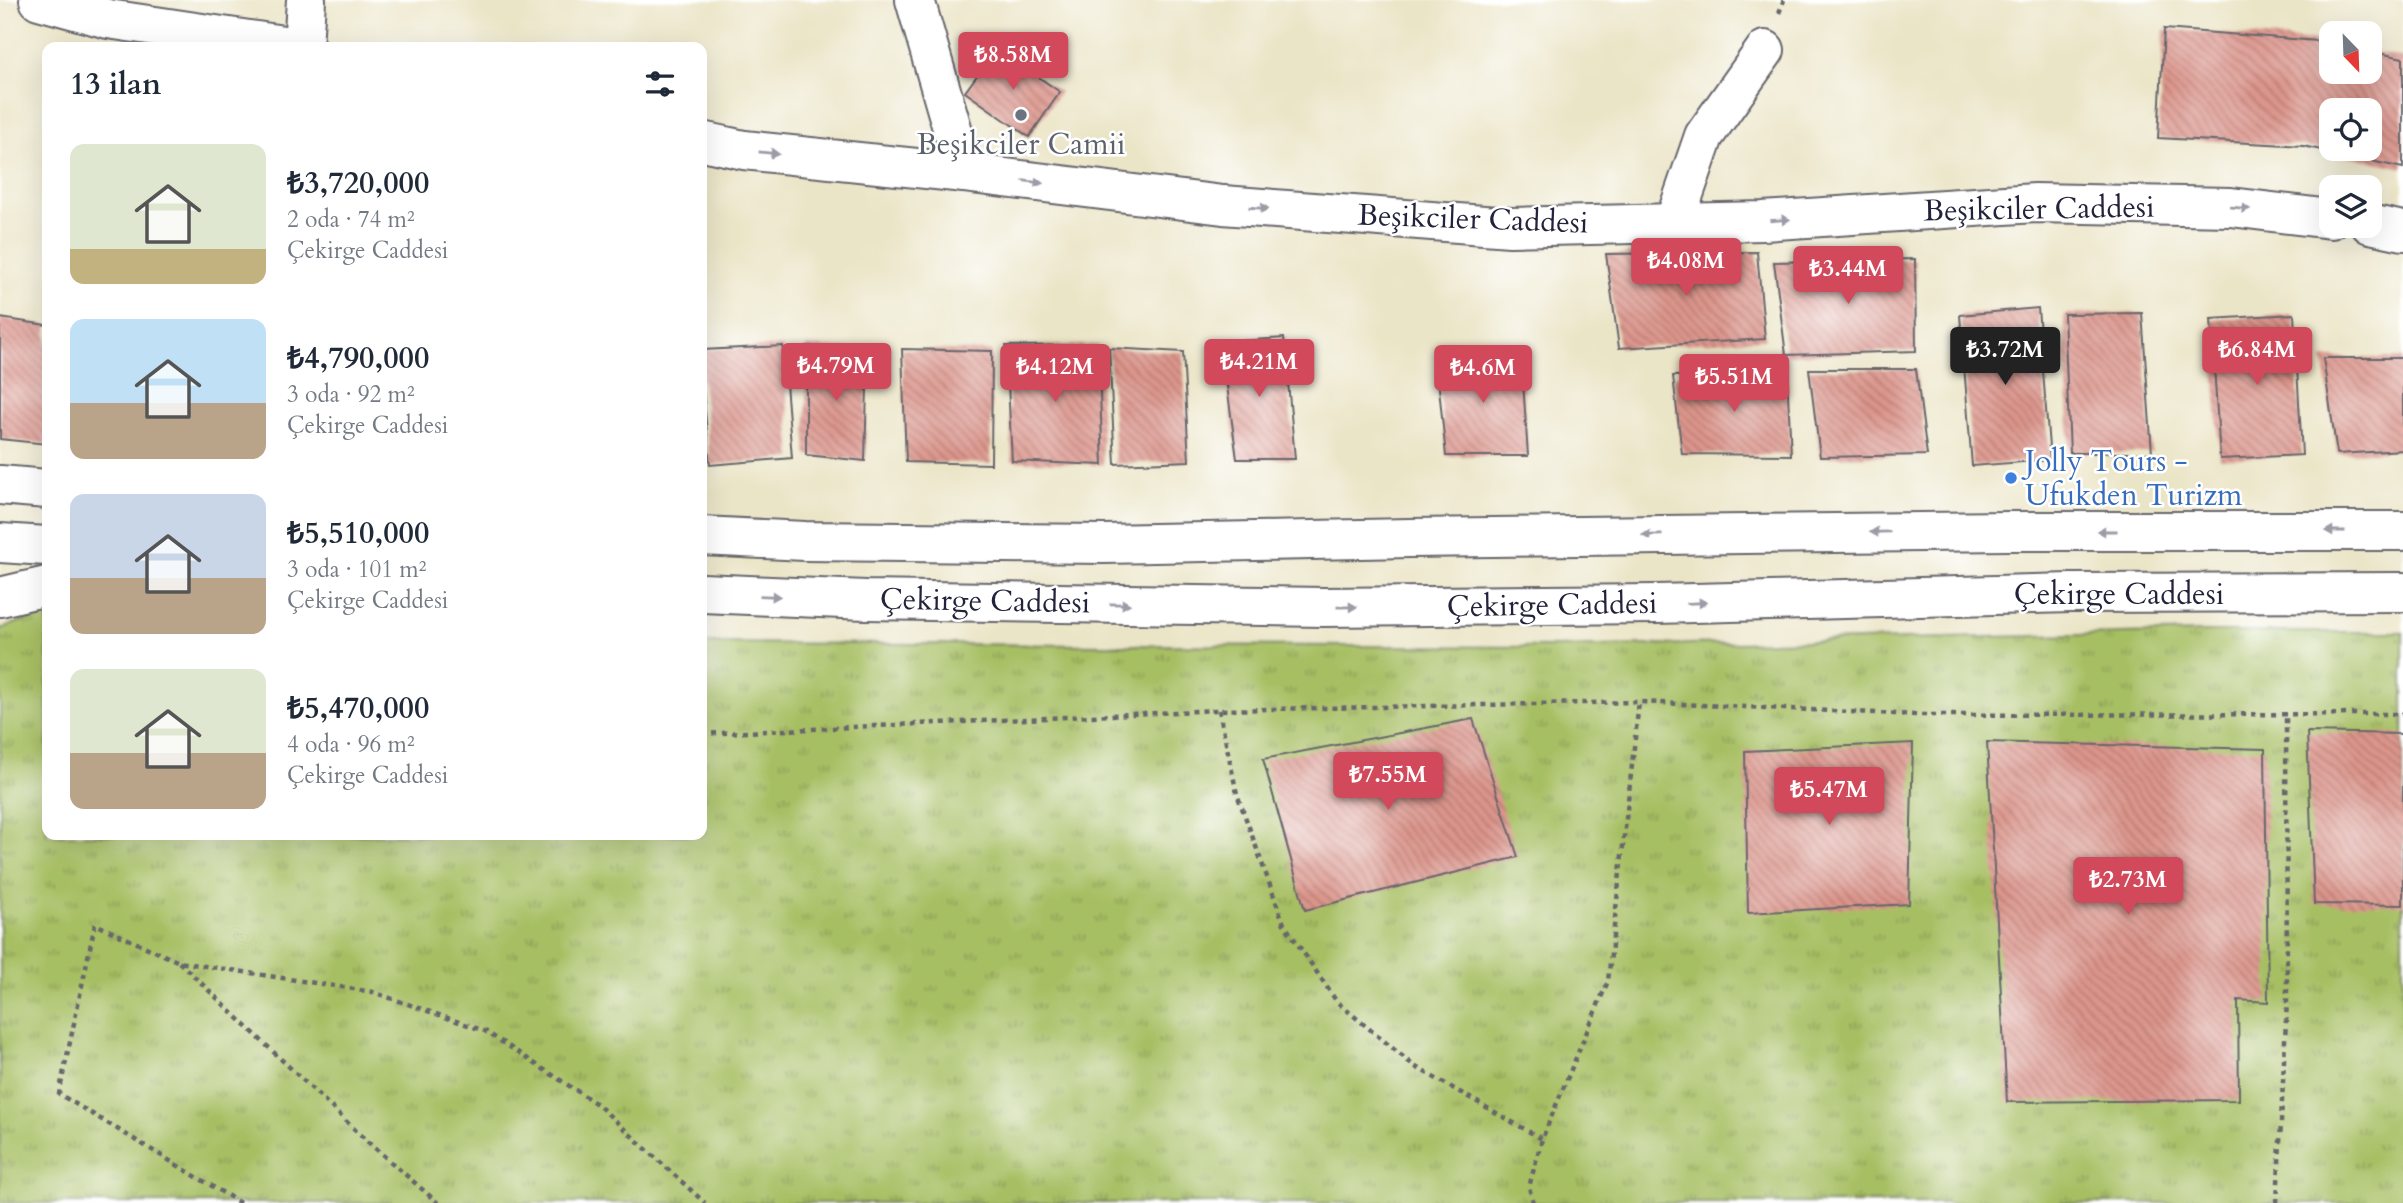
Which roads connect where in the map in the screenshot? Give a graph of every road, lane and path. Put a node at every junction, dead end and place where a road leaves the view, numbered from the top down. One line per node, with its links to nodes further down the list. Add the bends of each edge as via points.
1 (39, 0): 4 (main road, via 108,19)
2 (306, 0): 5 (main road)
3 (915, 0): 8 (main road)
4 (263, 42)
5 (303, 42)
6 (1765, 50): 10 (main road, via 1704,136)
7 (707, 142): 8 (main road, Beşikciler Caddesi, one-way to 8)
8 (965, 173): 10 (main road, Beşikciler Caddesi, one-way to 10, via 1223,205 1510,227)
9 (2319, 218): 10 (main road, Beşikciler Caddesi, one-way to 9, via 2035,203 2231,207)
10 (1674, 223)
11 (2382, 227): 12 (main road)
12 (2403, 231)
13 (0, 485): 14 (main road)
14 (42, 489)
15 (2403, 531): 16 (main road, Çekirge Caddesi, one-way to 16, via 2008,531 1104,544)
16 (707, 536)
17 (0, 543): 18 (main road)
18 (42, 546)
19 (42, 587): 22 (main road)
20 (707, 593): 21 (main road, Çekirge Caddesi, one-way to 21, via 1337,607 2071,593)
21 (2403, 593)
22 (0, 597)
23 (1639, 702): 24 (path); 26 (path, via 1917,715); 29 (path, via 1608,981)
24 (1219, 710): 27 (path); 29 (path, via 1237,794 1284,924 1337,1002 1414,1066)
25 (2403, 714): 26 (path)
26 (2286, 715): 30 (path, via 2287,1000)
27 (707, 734)
28 (179, 962): 31 (path, via 95,924 59,1094); 32 (path); 33 (path, via 373,992 485,1031 597,1104)
29 (1542, 1139): 34 (path, via 1529,1187)
30 (2278, 1202): 35 (path)
31 (240, 1203)
32 (438, 1203)
33 (705, 1203)
34 (1533, 1203)
35 (2285, 1203)

